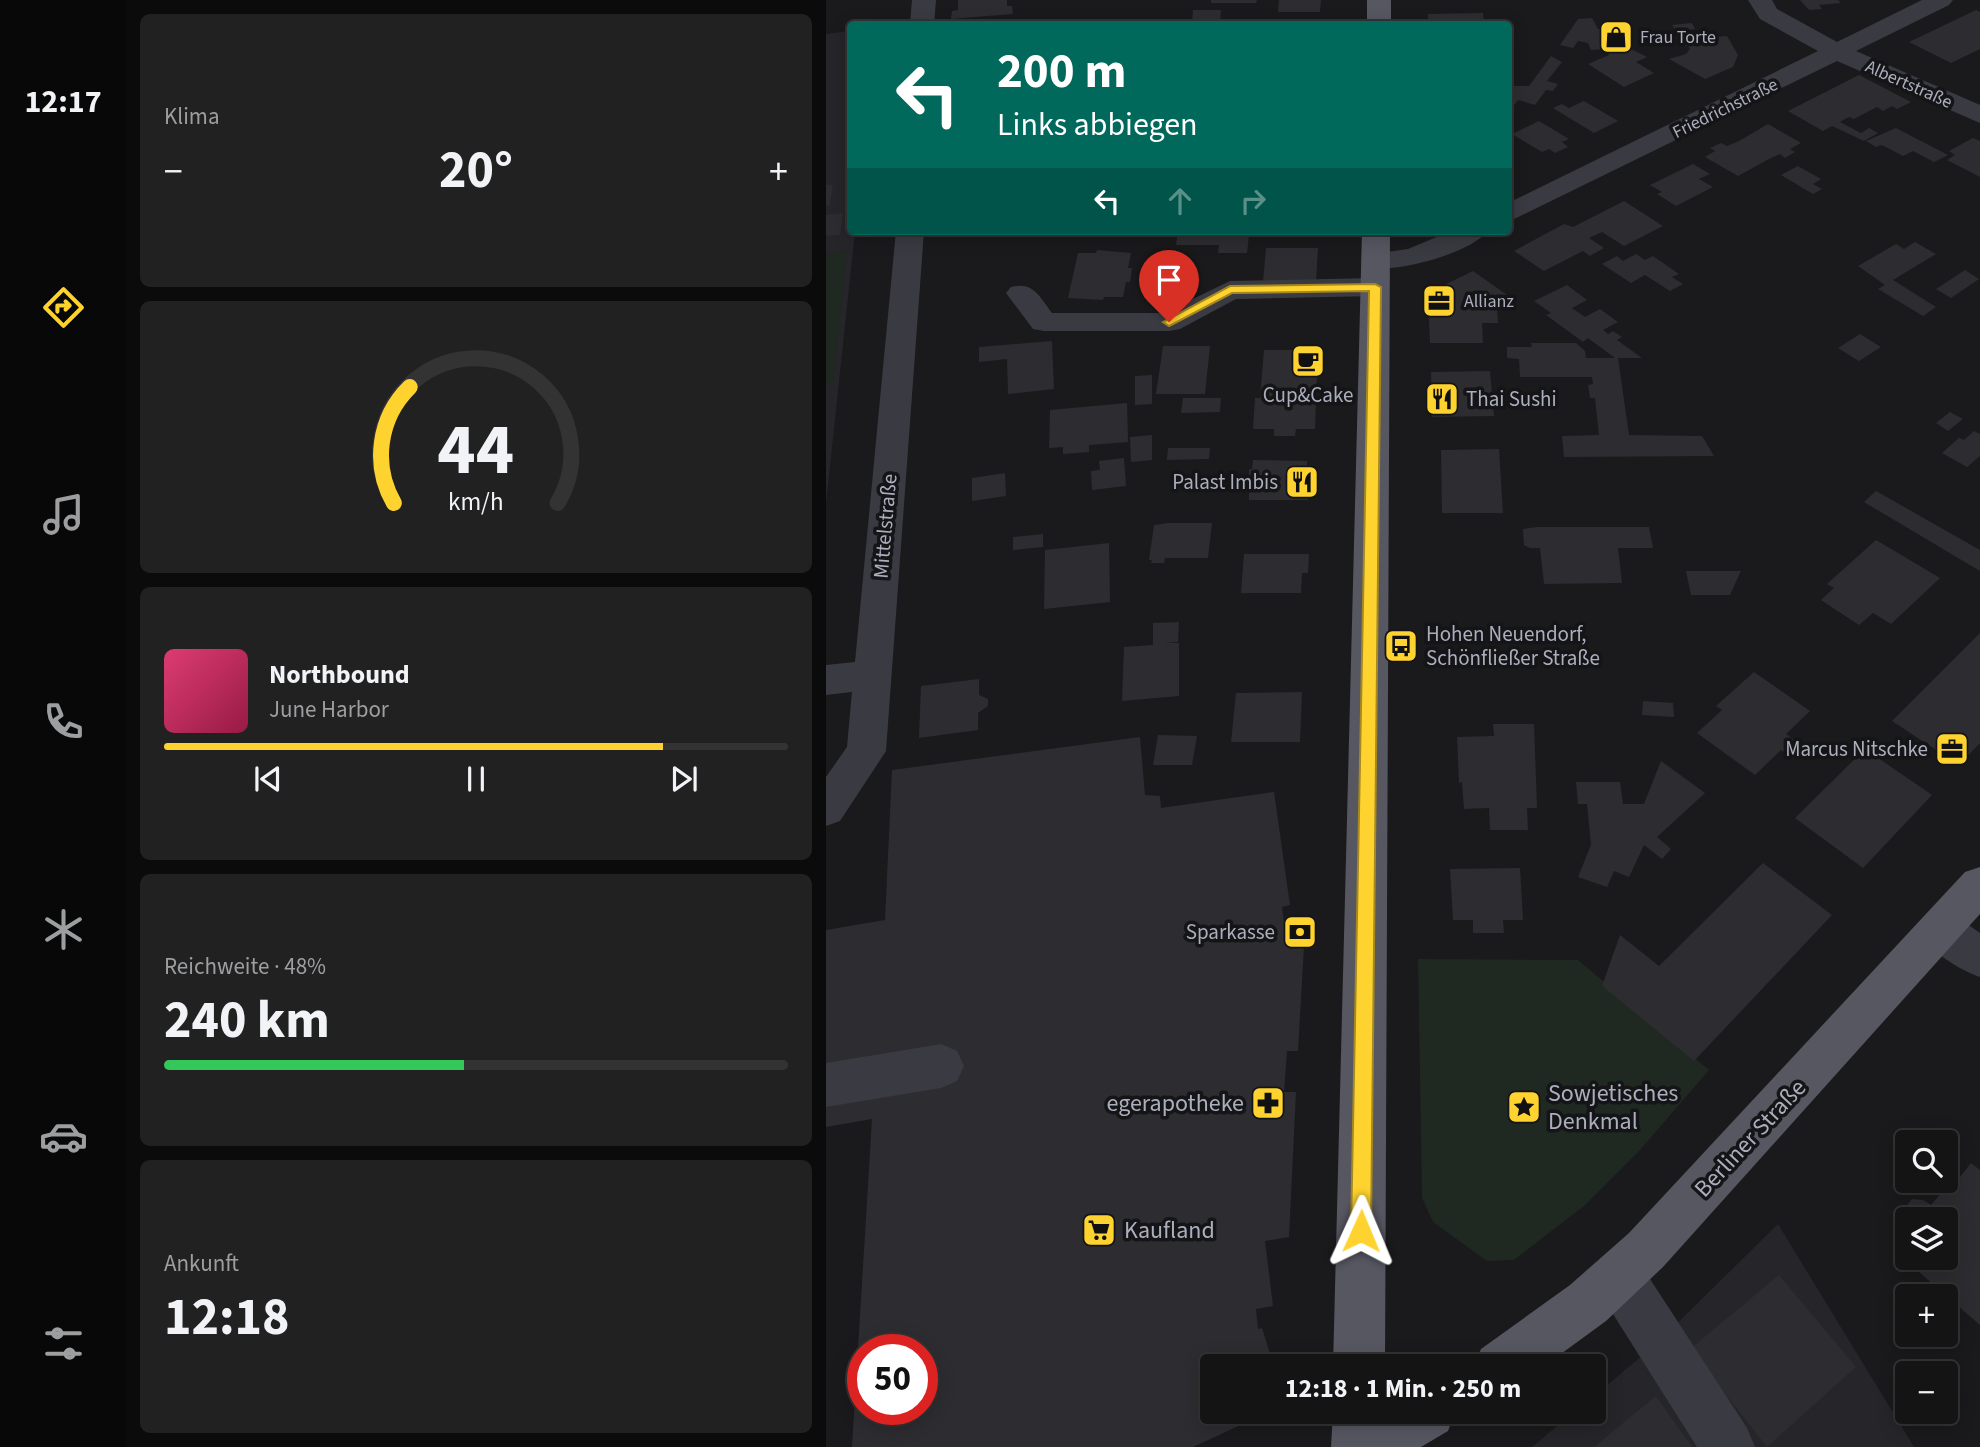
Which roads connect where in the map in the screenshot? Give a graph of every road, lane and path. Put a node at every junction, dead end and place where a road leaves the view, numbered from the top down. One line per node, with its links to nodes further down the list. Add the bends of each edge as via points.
1 (924, 0): 5 (street)
2 (1379, 0): 6 (main road)
3 (1760, 0): 7 (street, Albertstraße, via 1768,14)
4 (1941, 0): 7 (street, Friedrichstraße)
5 (922, 21)
6 (1379, 21)
7 (1837, 52): 8 (street, Albertstraße); 9 (street, Friedrichstraße)
8 (1980, 115)
9 (1512, 212)
10 (910, 235): 14 (street, Mittelstraße)
11 (1466, 235): 12 (street, via 1421,256)
12 (1376, 260): 13 (street, via 1314,288 1230,290 1169,322 1044,322); 23 (main road)
13 (1021, 293)
14 (873, 675): 15 (street); 16 (street, Mittelstraße, via 866,751)
15 (826, 680)
16 (826, 809)
17 (1980, 885): 18 (main road, Berliner Straße)
18 (1941, 929): 19 (street); 22 (main road, Berliner Straße)
19 (1980, 958)
20 (941, 1066): 21 (street)
21 (826, 1085)
22 (1619, 1277): 24 (main road, Berliner Straße); 29 (street)
23 (1359, 1354)
24 (1517, 1354)
25 (1359, 1424): 27 (main road)
26 (1409, 1424): 28 (main road)
27 (1359, 1447)
28 (1371, 1447)
29 (1728, 1447)

